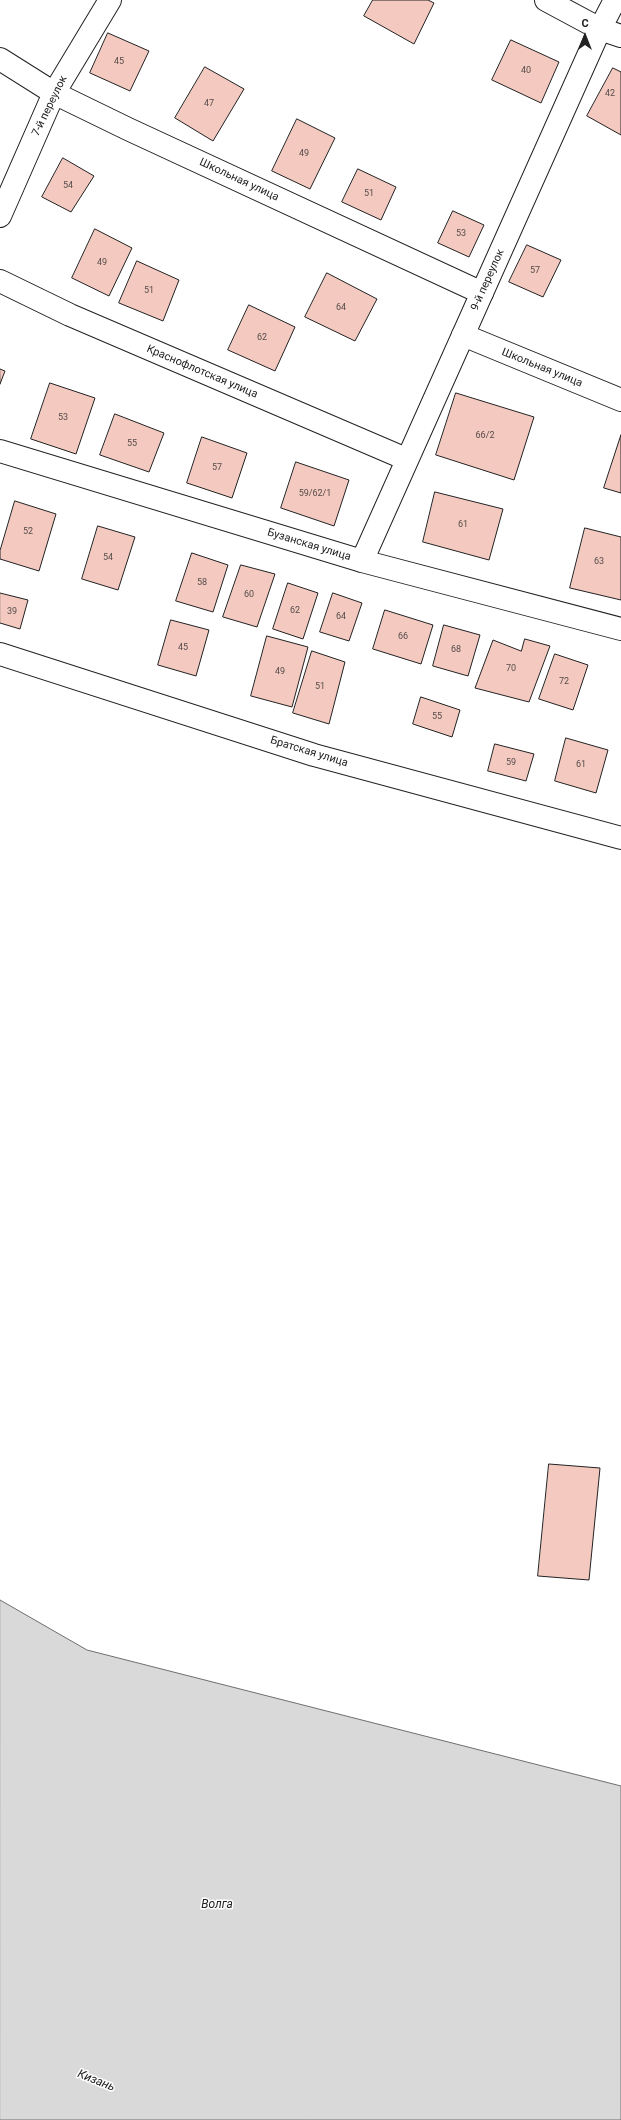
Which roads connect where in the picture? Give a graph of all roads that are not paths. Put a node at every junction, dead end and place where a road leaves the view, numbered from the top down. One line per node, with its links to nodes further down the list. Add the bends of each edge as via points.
1 (110, 0): 7 (street, 7-й переулок)
2 (546, 0): 4 (street)
3 (616, 0): 4 (street, 9-й переулок)
4 (600, 28): 5 (street); 10 (street, 9-й переулок)
5 (621, 36)
6 (0, 59): 7 (street, Школьная улица)
7 (54, 93): 8 (street, 7-й переулок); 10 (street, Школьная улица, via 128,130)
8 (0, 216)
9 (0, 281): 14 (street, Краснофлотская улица, via 70,315)
10 (482, 293): 11 (street, 9-й переулок)
11 (463, 335): 12 (street, Школьная улица); 14 (street, 9-й переулок)
12 (621, 400)
13 (0, 451): 15 (street, Бузанская улица)
14 (406, 459): 15 (street, 9-й переулок)
15 (362, 561): 16 (street, Бузанская улица)
16 (621, 629)
17 (0, 654): 18 (street, Братская улица, via 314,755)
18 (621, 838)

